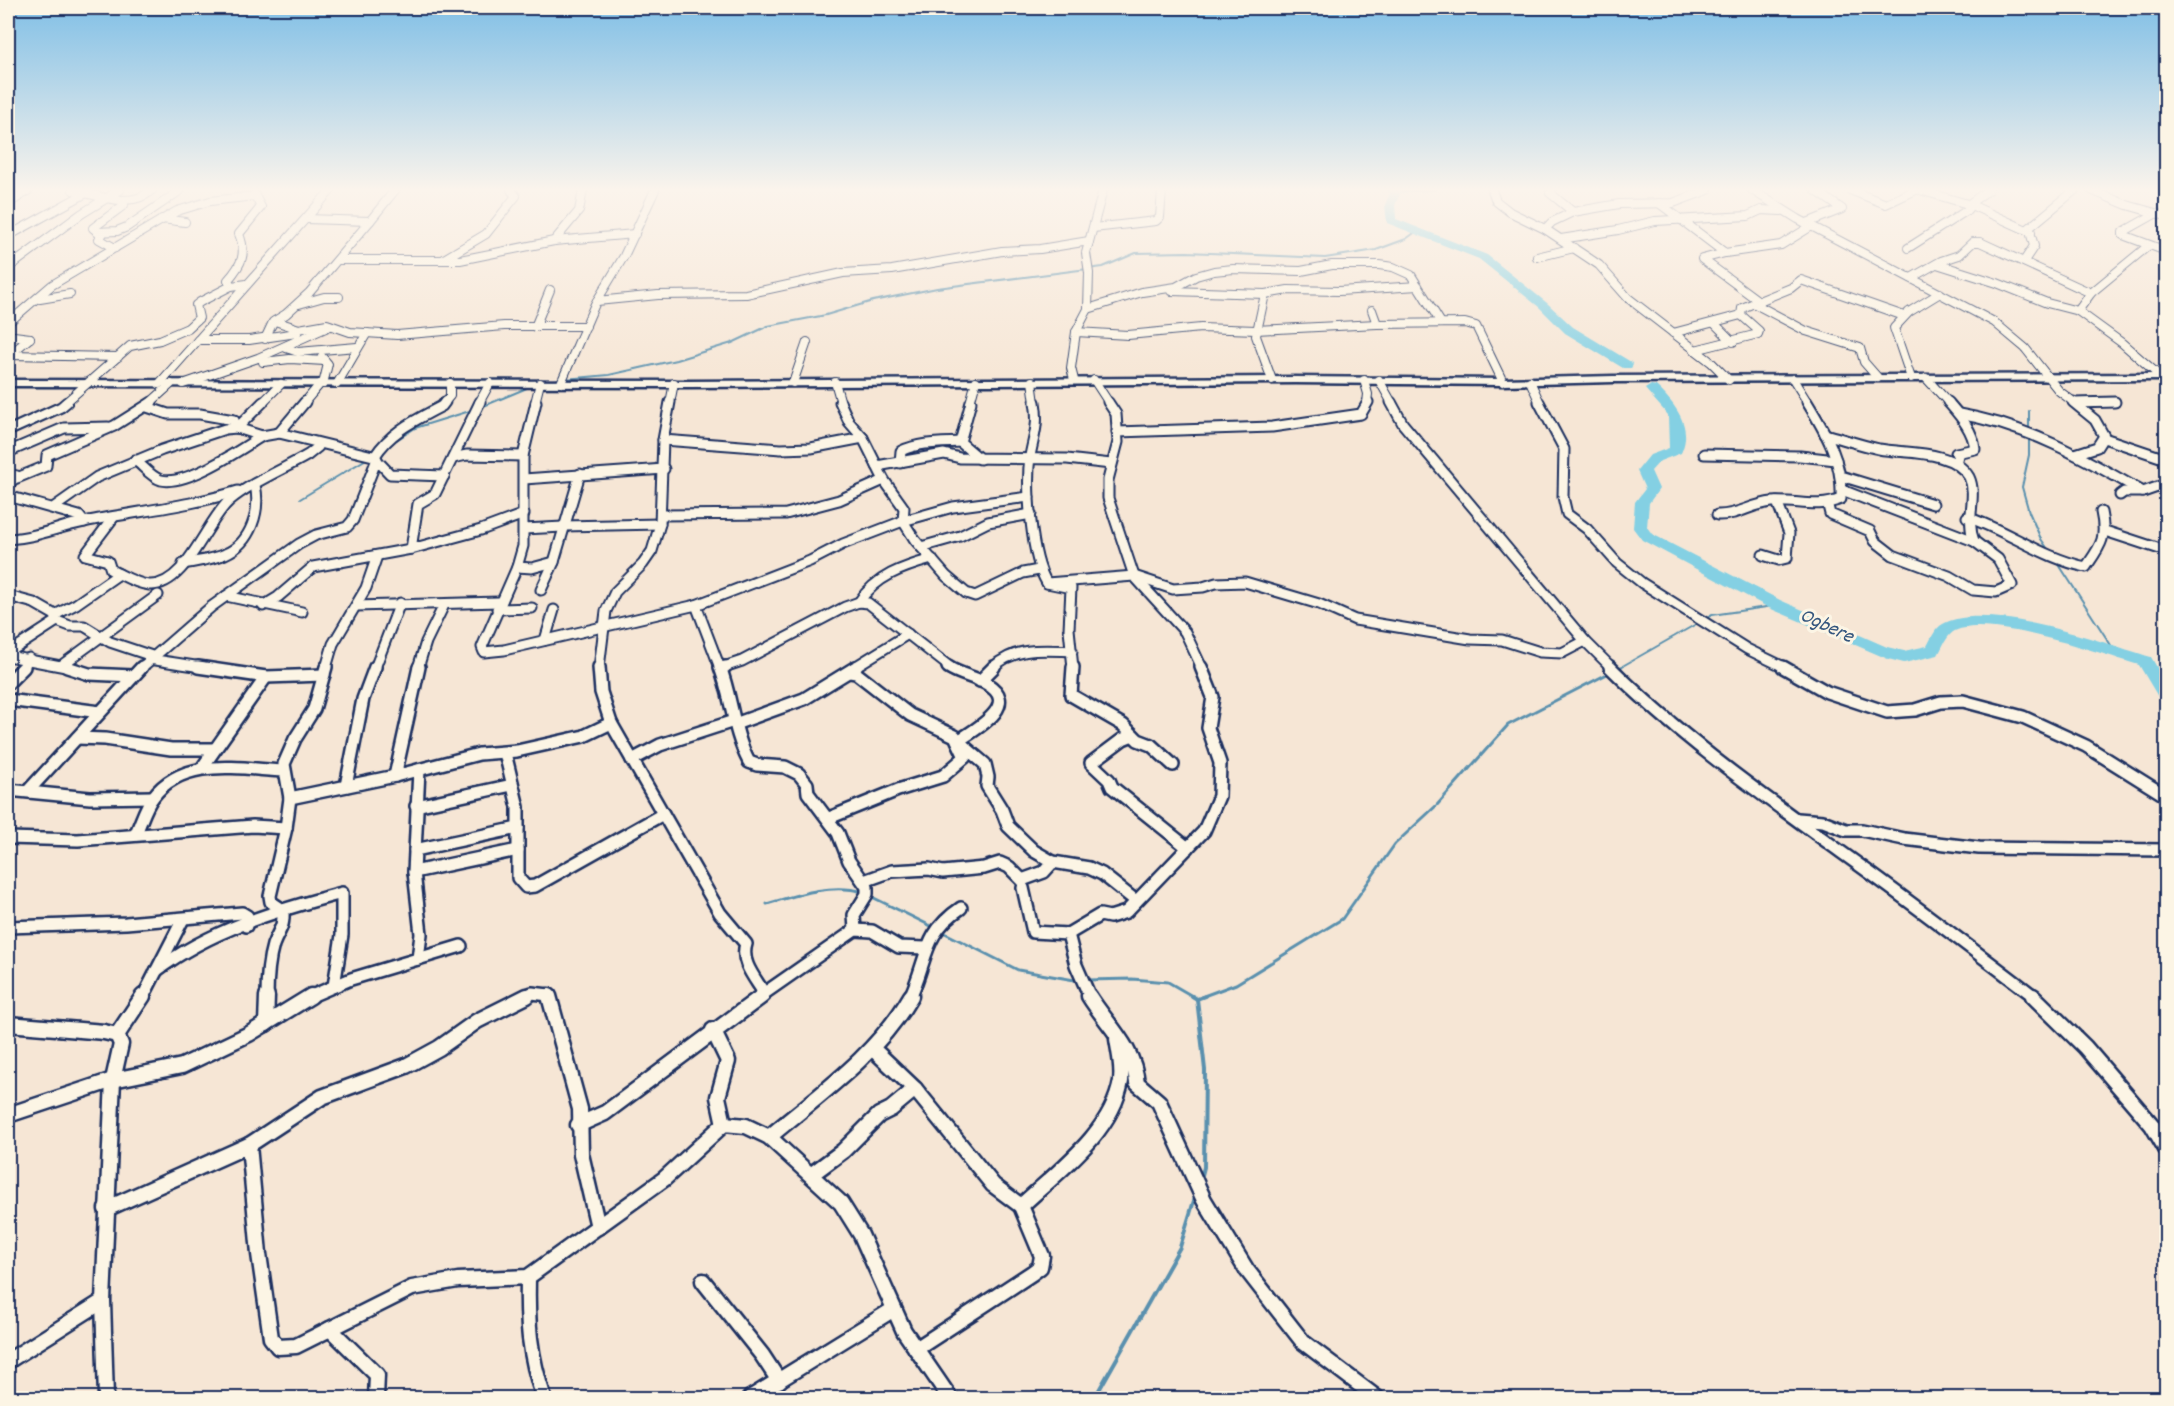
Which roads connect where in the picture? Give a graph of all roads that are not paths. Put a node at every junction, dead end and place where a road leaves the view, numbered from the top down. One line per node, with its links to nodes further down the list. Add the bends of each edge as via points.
1 (25, 256): 24 (street)
2 (102, 256): 37 (street)
3 (244, 256): 27 (street, via 228,280)
4 (273, 256): 26 (street)
5 (342, 256): 20 (street)
6 (451, 256): 21 (street)
7 (485, 256): 21 (street)
8 (623, 256): 36 (street)
9 (975, 256): 36 (street, via 892,270 843,273 746,294 658,295)
10 (1086, 256): 41 (street)
11 (1543, 256): 19 (street)
12 (1585, 256): 59 (street, via 1635,304)
13 (1713, 256): 38 (street, via 1702,259)
14 (1867, 256): 25 (street)
15 (1958, 256): 23 (street)
16 (2011, 256): 22 (street)
17 (2030, 256): 22 (street)
18 (2136, 256): 32 (street)
19 (1537, 257)
20 (338, 260): 21 (street); 39 (street)
21 (442, 261)
22 (2024, 261): 32 (street)
23 (1937, 264): 25 (street); 44 (street)
24 (8, 268)
25 (1911, 278): 31 (street)
26 (247, 284): 27 (street); 62 (street)
27 (231, 286): 70 (street, via 196,305 199,318 188,328 160,340 130,345)
28 (1418, 286): 30 (street, via 1411,275 1394,267 1362,264 1300,271 1214,271 1176,287); 34 (street); 49 (street)
29 (550, 290): 53 (street)
30 (1142, 292): 34 (street); 41 (street)
31 (1940, 293): 46 (street); 77 (street, via 2013,336)
32 (2091, 293): 44 (street)
33 (70, 294): 37 (street)
34 (1265, 294): 56 (street)
35 (339, 297): 39 (street)
36 (597, 301): 55 (street)
37 (31, 302): 43 (street)
38 (1757, 303): 45 (street, via 1740,310); 46 (street, via 1805,280); 74 (street, via 1806,331 1860,348 1864,362)
39 (296, 305): 47 (street)
40 (9, 309): 43 (street)
41 (1088, 309): 57 (street)
42 (1372, 310): 51 (street)
43 (23, 311): 48 (street)
44 (2078, 311): 79 (street)
45 (1741, 315): 50 (street); 64 (street, via 1759,331)
46 (1904, 316): 75 (street, via 1894,328)
47 (275, 321): 54 (street); 61 (street)
48 (8, 322): 60 (street)
49 (1441, 323): 51 (street); 90 (street, via 1476,326)
50 (1714, 323): 59 (street); 64 (street)
51 (1377, 324): 56 (street)
52 (333, 325): 54 (street); 58 (street); 66 (street)
53 (535, 327): 55 (street); 58 (street, via 397,335)
54 (299, 329): 61 (street, via 297,333)
55 (582, 329): 95 (street)
56 (1256, 330): 57 (street, via 1202,328 1128,335); 81 (street)
57 (1076, 332): 80 (street, via 1071,368)
58 (367, 333): 65 (street)
59 (1674, 333): 67 (street)
60 (8, 338): 69 (street, via 30,338)
61 (265, 339): 62 (street)
62 (198, 340): 99 (street)
63 (807, 342): 97 (street)
64 (1733, 342): 67 (street)
65 (357, 347): 68 (street); 102 (street)
66 (286, 348): 68 (street); 73 (street)
67 (1695, 350): 84 (street)
68 (313, 351): 71 (street); 72 (street)
69 (8, 355): 70 (street)
70 (118, 357): 98 (street)
71 (310, 361): 72 (street); 73 (street)
72 (325, 361): 101 (street, via 328,370)
73 (249, 363): 99 (street)
74 (1878, 378): 75 (main road); 78 (main road)
75 (1911, 378): 76 (main road)
76 (1926, 378): 77 (main road); 106 (street)
77 (2048, 378): 79 (main road); 104 (street)
78 (1793, 379): 84 (main road); 112 (street)
79 (2162, 379)
80 (1074, 380): 86 (main road); 87 (main road)
81 (1272, 380): 82 (main road); 87 (main road)
82 (1364, 380): 83 (main road); 110 (street, via 1368,404 1361,414 1272,427)
83 (1379, 380): 90 (main road); 199 (street, via 1403,424)
84 (1729, 380): 88 (main road)
85 (976, 381): 86 (main road); 89 (main road); 117 (street)
86 (1032, 381): 125 (street, via 1038,420)
87 (1094, 381): 110 (street, via 1116,414)
88 (1530, 381): 90 (main road); 231 (street, via 1564,449 1563,497 1567,514 1642,583 1747,649 1827,692 1887,712 1963,701 2023,717 2086,746)
89 (835, 382): 97 (main road); 114 (street, via 849,422)
90 (1503, 382)
91 (8, 383): 98 (main road)
92 (450, 383): 93 (main road); 102 (main road); 123 (street, via 450,396 442,406 397,431 384,442)
93 (490, 383): 94 (main road); 124 (street)
94 (540, 383): 95 (main road); 122 (street)
95 (561, 383): 96 (main road)
96 (674, 383): 97 (main road); 116 (street)
97 (793, 383)
98 (89, 384): 99 (main road); 109 (street, via 62,407)
99 (171, 384): 100 (main road); 105 (street)
100 (281, 384): 101 (main road); 108 (street)
101 (321, 384): 102 (main road); 111 (street)
102 (337, 384)
103 (2115, 402): 104 (street)
104 (2074, 403): 115 (street, via 2103,428)
105 (147, 407): 107 (street); 108 (street, via 168,414 234,420)
106 (1959, 414): 121 (street, via 1988,418); 132 (street, via 1975,445 1972,451 1956,453)
107 (111, 427): 119 (street, via 64,428); 136 (street, via 47,455 46,466)
108 (237, 428): 113 (street); 128 (street)
109 (8, 431)
110 (1117, 432): 131 (street)
111 (279, 433): 113 (street); 118 (street)
112 (1825, 434): 129 (street); 132 (street, via 1890,451 1931,455)
113 (262, 436): 128 (street, via 224,460 166,480 160,480)
114 (863, 438): 116 (street, via 781,449); 133 (street)
115 (2104, 438): 121 (street, via 2092,451); 127 (street)
116 (663, 440): 134 (street)
117 (960, 442): 126 (street); 130 (street, via 905,448)
118 (317, 444): 123 (street); 141 (street, via 308,456)
119 (8, 452)
120 (1704, 454): 129 (street)
121 (2075, 454): 145 (street)
122 (523, 456): 124 (street); 139 (street)
123 (376, 458): 137 (street, via 390,474); 183 (street, via 354,520 347,527 299,544)
124 (453, 458): 137 (street)
125 (1030, 458): 126 (street); 131 (street); 148 (street)
126 (980, 459): 130 (street, via 944,454)
127 (2166, 459)
128 (135, 460): 152 (street, via 97,477)
129 (1836, 460): 138 (street)
130 (900, 463): 133 (street)
131 (1111, 464): 178 (street, via 1108,498)
132 (1956, 464): 157 (street, via 1971,483)
133 (877, 466): 140 (street)
134 (664, 469): 135 (street); 159 (street)
135 (580, 474): 139 (street); 162 (street)
136 (12, 476): 143 (street)
137 (444, 476): 168 (street, via 435,494 418,504)
138 (1841, 476): 144 (street); 150 (street)
139 (524, 479): 154 (street)
140 (884, 480): 159 (street, via 839,500 786,514); 160 (street, via 904,508)
141 (257, 484): 158 (street, via 216,498); 174 (street, via 224,506); 174 (street, via 260,496 254,521 238,547 224,555)
142 (2166, 484): 145 (street)
143 (8, 485)
144 (1842, 490): 151 (street, via 1841,499); 166 (street)
145 (2143, 492): 146 (street)
146 (2120, 495)
147 (8, 496): 152 (street)
148 (1029, 496): 155 (street); 160 (street, via 953,507)
149 (1777, 502): 151 (street); 156 (street, via 1751,506 1734,515); 170 (street, via 1790,529 1791,543 1787,558)
150 (1933, 504)
151 (1828, 506): 166 (street, via 1830,514 1870,531 1873,540 1891,554 1952,577 1976,591 1993,593 2011,588 1998,560)
152 (53, 508): 161 (street, via 79,516)
153 (2101, 512): 164 (street)
154 (524, 514): 163 (street); 168 (street)
155 (1031, 514): 167 (street, via 988,522 960,536); 176 (street)
156 (1717, 515)
157 (1967, 517): 164 (street, via 2086,567); 166 (street)
158 (113, 518): 161 (street); 177 (street, via 85,555 108,561 111,570)
159 (661, 519): 162 (street); 195 (street, via 652,551 615,592 606,610)
160 (903, 521): 167 (street); 187 (street)
161 (84, 522): 165 (street, via 24,540)
162 (563, 527): 163 (street); 173 (street)
163 (524, 530): 175 (street)
164 (2105, 531): 169 (street)
165 (8, 540)
166 (1974, 541)
167 (921, 547): 172 (street)
168 (411, 549): 171 (street)
169 (2166, 551)
170 (1763, 555)
171 (377, 556): 188 (street, via 313,567); 189 (street)
172 (932, 559): 176 (street, via 971,596); 184 (street, via 887,574 866,588)
173 (554, 562): 175 (street); 180 (street)
174 (183, 564): 177 (street, via 166,581 150,585)
175 (517, 567): 190 (street)
176 (1039, 570): 179 (street)
177 (119, 574): 194 (street)
178 (1134, 576): 179 (street); 199 (street, via 1173,589 1245,582 1319,604 1354,620 1470,639 1502,640 1540,652 1562,653); 244 (street, via 1185,632 1213,697 1208,728 1220,763 1219,796 1204,831)
179 (1047, 582): 200 (street, via 1071,588)
180 (541, 590)
181 (158, 595): 197 (street)
182 (8, 596): 194 (street, via 34,603)
183 (226, 597): 188 (street); 202 (street)
184 (858, 602): 196 (street, via 868,603); 205 (street)
185 (400, 603): 186 (street); 189 (street); 228 (street, via 363,699)
186 (444, 605): 190 (street); 226 (street, via 426,642 415,680)
187 (696, 605): 195 (street); 205 (street)
188 (263, 606): 193 (street)
189 (356, 606): 207 (street, via 333,644)
190 (498, 606): 191 (street); 198 (street, via 482,647 484,652)
191 (532, 608)
192 (554, 610): 198 (street)
193 (302, 612)
194 (56, 618): 197 (street); 201 (street)
195 (606, 626): 198 (street); 214 (street, via 599,664 601,692)
196 (908, 634): 206 (street); 210 (street, via 957,673)
197 (102, 636): 202 (street); 204 (street)
198 (545, 640)
199 (1585, 641): 238 (street, via 1648,706)
200 (1072, 651): 210 (street, via 1012,654); 216 (street, via 1071,695)
201 (8, 654): 203 (street)
202 (150, 657): 208 (street); 209 (street)
203 (29, 658): 204 (street); 211 (street)
204 (63, 665): 208 (street, via 89,674)
205 (721, 668): 215 (street)
206 (850, 672): 215 (street, via 804,699); 218 (street, via 910,715)
207 (324, 675): 209 (street); 225 (street, via 314,709 295,739)
208 (133, 676): 213 (street)
209 (266, 677): 219 (street)
210 (980, 681): 218 (street, via 999,696 997,711)
211 (8, 683)
212 (8, 700): 213 (street)
213 (100, 712): 217 (street)
214 (611, 723): 220 (street, via 584,736); 221 (street)
215 (734, 723): 221 (street, via 660,745); 237 (street, via 749,762 785,767 799,774 808,793)
216 (1133, 735): 222 (street); 244 (street, via 1091,763 1112,787)
217 (77, 738): 219 (street, via 171,749); 230 (street)
218 (958, 741): 237 (street, via 965,757 943,776); 248 (street, via 988,765 989,791 1008,826)
219 (214, 749): 223 (street)
220 (505, 753): 224 (street, via 479,754); 227 (street)
221 (632, 760): 236 (street)
222 (1173, 765)
223 (202, 768): 225 (street); 232 (street, via 179,774)
224 (419, 770): 226 (street); 235 (street)
225 (284, 771): 234 (street)
226 (395, 776): 228 (street)
227 (512, 785): 235 (street); 241 (street)
228 (346, 786): 234 (street)
229 (11, 790): 230 (street); 233 (street)
230 (28, 791): 232 (street, via 90,798)
231 (2166, 796)
232 (153, 797): 242 (street)
233 (8, 800)
234 (289, 802): 239 (street); 240 (street)
235 (416, 806): 245 (street)
236 (663, 814): 246 (street, via 535,886 526,888 518,878); 265 (street, via 720,913 746,944 745,962)
237 (829, 819): 250 (street, via 849,861)
238 (1798, 819): 247 (street, via 1823,821 1845,830 1979,848); 279 (street, via 2038,1000 2085,1047 2152,1125)
239 (270, 823): 240 (street); 242 (street, via 229,830)
240 (286, 828): 254 (street, via 270,896 271,902)
241 (518, 828): 245 (street); 246 (street)
242 (135, 835): 243 (street, via 57,842)
243 (8, 838)
244 (1188, 848): 252 (street)
245 (415, 850): 249 (street)
246 (518, 850): 249 (street)
247 (2166, 850)
248 (1053, 862): 250 (street, via 1042,874 1022,880 1000,863 943,872 892,871); 252 (street, via 1102,874)
249 (414, 872): 262 (street, via 422,934)
250 (864, 881): 258 (street, via 867,894 854,915)
251 (1023, 888): 259 (street, via 1033,932)
252 (1136, 901): 259 (street, via 1120,915 1100,915)
253 (961, 908): 261 (street, via 941,922)
254 (283, 910): 256 (street); 264 (street, via 342,893 342,935); 267 (street, via 284,925 276,933 270,951)
255 (183, 919): 256 (street, via 242,913 247,916); 257 (street); 263 (street)
256 (246, 926): 263 (street, via 210,937)
257 (8, 927)
258 (855, 930): 261 (street, via 870,929 893,946); 265 (street)
259 (1068, 934): 269 (street, via 1089,996)
260 (461, 946): 262 (street)
261 (925, 948): 271 (street, via 912,996)
262 (418, 959): 264 (street)
263 (156, 972): 270 (street)
264 (334, 986): 267 (street)
265 (765, 993): 268 (street)
266 (8, 1024): 270 (street, via 78,1028)
267 (266, 1024): 272 (street, via 182,1066)
268 (713, 1030): 275 (street, via 728,1061 718,1097); 276 (street, via 605,1113)
269 (1116, 1034): 281 (street, via 1121,1080 1115,1100 1100,1125); 297 (street, via 1135,1062 1137,1083 1159,1102 1204,1200 1246,1269 1304,1342)
270 (117, 1035): 272 (street, via 121,1044)
271 (872, 1048): 273 (street); 277 (street)
272 (114, 1080): 274 (street); 282 (street)
273 (915, 1089): 280 (street); 281 (street, via 993,1185)
274 (8, 1116)
275 (724, 1124): 277 (street, via 746,1126); 283 (street, via 664,1179)
276 (578, 1125): 278 (street, via 580,1109 549,995 532,993 477,1021 406,1066 322,1098); 283 (street, via 581,1157)
277 (769, 1137): 280 (street)
278 (249, 1145): 282 (street); 288 (street, via 271,1338 278,1347 297,1346)
279 (2166, 1149)
280 (812, 1174): 287 (street, via 841,1203 861,1235)
281 (1021, 1206): 289 (street, via 1042,1256 1040,1267)
282 (106, 1209): 286 (street)
283 (598, 1227): 284 (street)
284 (528, 1277): 288 (street, via 458,1280 412,1288); 294 (street, via 527,1320 533,1367)
285 (703, 1281): 291 (street)
286 (103, 1301): 290 (street); 292 (street)
287 (894, 1309): 289 (street); 291 (street)
288 (330, 1329): 293 (street, via 377,1375)
289 (916, 1349): 296 (street)
290 (8, 1361)
291 (779, 1381): 295 (street)
292 (106, 1398)
293 (376, 1398)
294 (544, 1398)
295 (750, 1398)
296 (950, 1398)
297 (1377, 1398)

